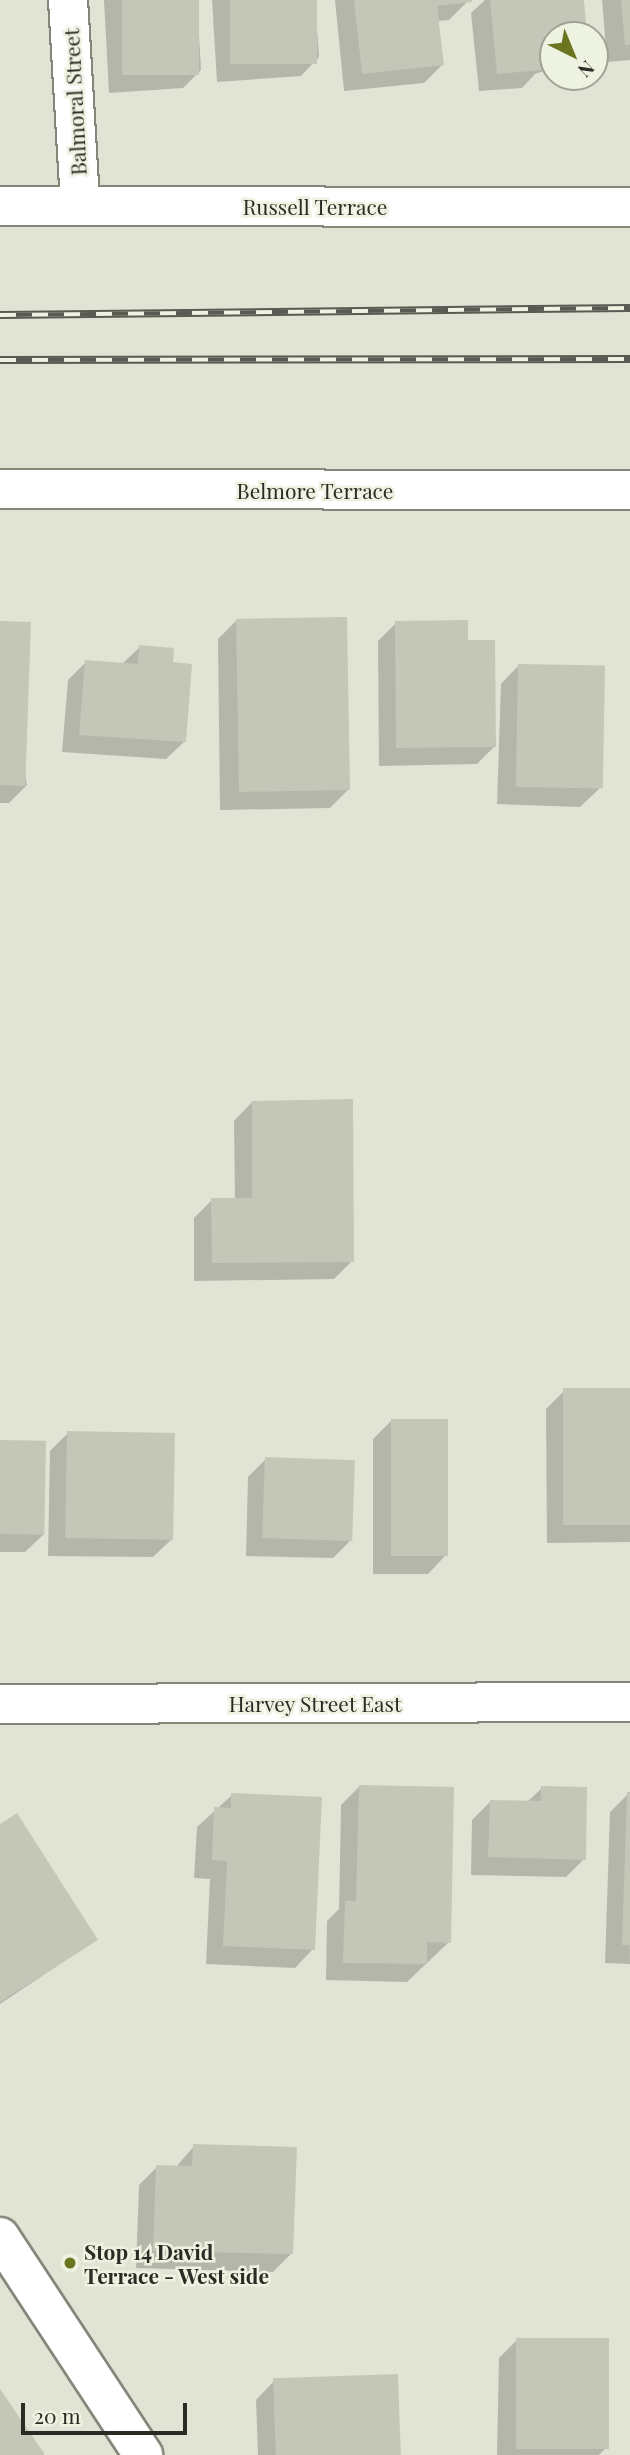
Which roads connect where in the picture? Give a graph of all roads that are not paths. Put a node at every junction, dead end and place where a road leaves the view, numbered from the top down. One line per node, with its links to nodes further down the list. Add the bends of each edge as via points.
1 (68, 0): 2 (street, Balmoral Street)
2 (80, 205): 3 (street, Russell Terrace); 4 (street, Russell Terrace)
3 (0, 206)
4 (630, 207)
5 (0, 489): 6 (street, Belmore Terrace)
6 (630, 490)
7 (630, 1702): 8 (street, Harvey Street East)
8 (0, 1704)
9 (0, 2237): 10 (street)
10 (143, 2455)

